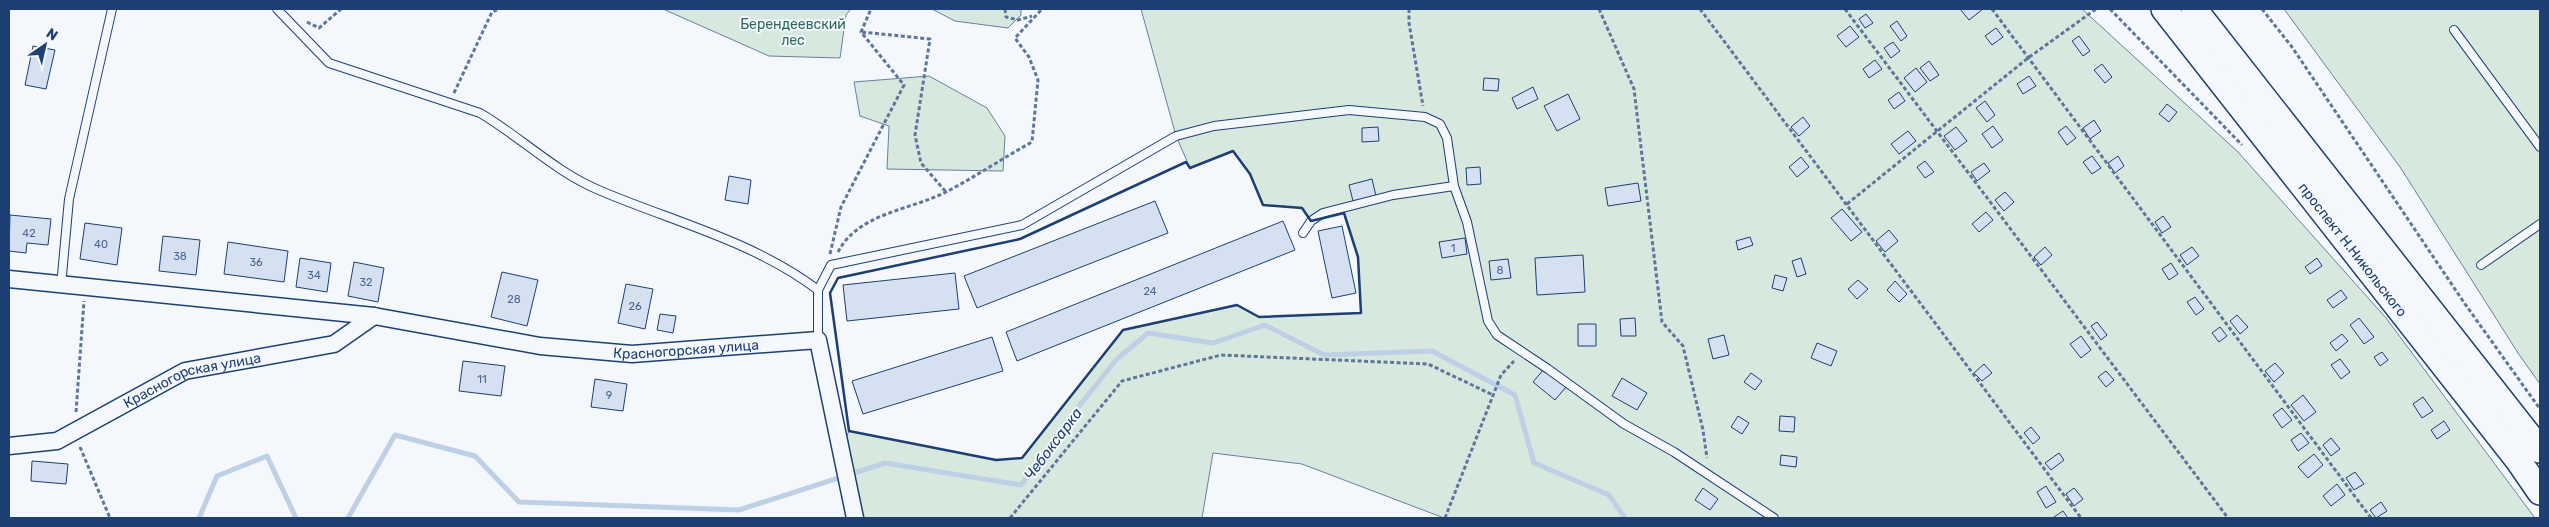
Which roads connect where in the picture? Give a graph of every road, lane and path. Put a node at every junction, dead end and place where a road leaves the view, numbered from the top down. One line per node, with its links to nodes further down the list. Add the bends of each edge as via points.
1 (112, 9): 35 (lane, via 69,198)
2 (277, 9): 23 (lane, via 329,63)
3 (341, 9): 19 (path, via 319,28)
4 (499, 9): 17 (path)
5 (871, 9): 21 (path)
6 (1005, 9): 18 (path, via 1006,17 1018,20)
7 (1042, 9): 18 (path)
8 (1409, 9): 24 (path, via 1408,23)
9 (1599, 9): 46 (path, via 1634,88 1662,322 1683,346 1703,430)
10 (1700, 9): 29 (path)
11 (1845, 9): 25 (path)
12 (1992, 9): 22 (path)
13 (2096, 9): 22 (path)
14 (2164, 9): 47 (main road, проспект Н.Никольского)
15 (2194, 9): 45 (main road, проспект Н.Никольского)
16 (2262, 9): 42 (path, via 2292,47 2465,304)
17 (493, 10): 23 (path)
18 (1034, 15): 28 (path, via 1015,38 1029,57 1038,80 1032,142)
19 (304, 20)
20 (2454, 30): 26 (lane)
21 (861, 32): 28 (path, via 930,39 915,135 921,163); 32 (path, via 904,85 840,207 829,256)
22 (2028, 58): 25 (path); 55 (path)
23 (450, 102): 37 (lane, via 486,116 539,157 599,191 725,238 798,275)
24 (1425, 117): 27 (lane, via 1440,124 1447,138); 32 (lane, via 1349,110 1214,126 1176,136 1022,225)
25 (1936, 131): 29 (path); 54 (path)
26 (2540, 147)
27 (1454, 186): 31 (lane, via 1393,195 1323,213); 40 (lane, via 1466,222 1488,321 1496,335)
28 (946, 192): 32 (path, via 873,220 857,230 842,244)
29 (1847, 204): 53 (path)
30 (2540, 224): 33 (lane)
31 (1303, 233)
32 (831, 265): 37 (lane)
33 (2481, 265)
34 (9, 279): 35 (street, Красногорская улица)
35 (61, 286): 36 (street, Красногорская улица)
36 (85, 286): 38 (street, Красногорская улица); 43 (path)
37 (818, 290): 39 (lane)
38 (374, 316): 39 (street, Красногорская улица, via 540,346 632,354); 43 (street, Красногорская улица, via 334,344 185,370)
39 (818, 340): 49 (street)
40 (1520, 353): 41 (path, via 1501,376); 46 (lane, via 1548,369 1624,424)
41 (1493, 395): 50 (path, via 1428,364 1212,358 1122,381); 51 (path)
42 (2540, 409)
43 (74, 432): 44 (street, Красногорская улица, via 57,441); 48 (path)
44 (9, 446)
45 (2540, 450)
46 (1710, 477): 52 (lane)
47 (2540, 492)
48 (110, 518)
49 (855, 518)
50 (1010, 518)
51 (1446, 518)
52 (1774, 518)
53 (2081, 518)
54 (2228, 518)
55 (2371, 518)

